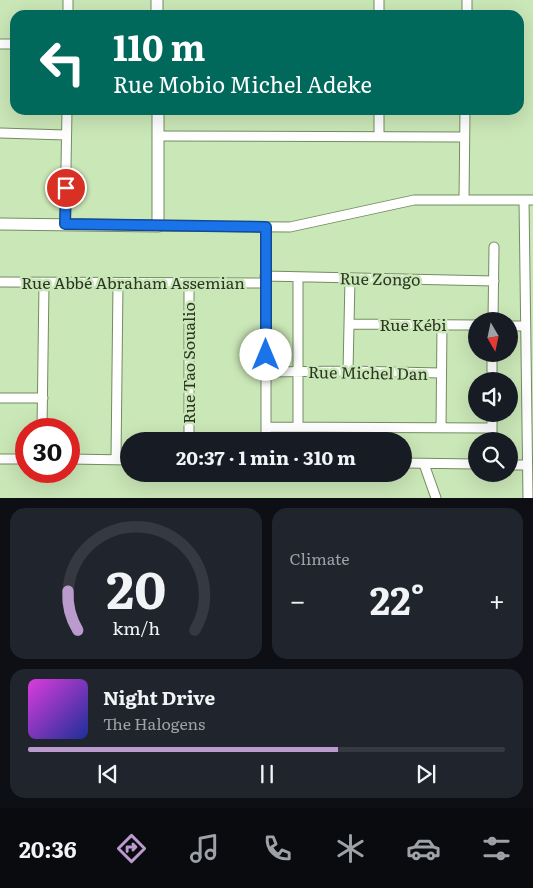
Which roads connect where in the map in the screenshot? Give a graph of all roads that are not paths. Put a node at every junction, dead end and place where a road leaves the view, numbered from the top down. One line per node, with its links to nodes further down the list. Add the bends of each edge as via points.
1 (66, 115): 6 (street)
2 (158, 115): 7 (street)
3 (379, 115): 8 (street)
4 (465, 115): 9 (street)
5 (0, 133): 6 (street)
6 (66, 135): 13 (street)
7 (158, 136): 8 (street); 14 (street)
8 (379, 136): 9 (street)
9 (464, 137): 10 (street)
10 (464, 199): 11 (street); 15 (street, via 414,200 304,224)
11 (528, 200): 30 (street)
12 (0, 224): 13 (street)
13 (65, 224): 14 (street)
14 (158, 226): 15 (street)
15 (266, 227): 19 (street)
16 (494, 246): 20 (street)
17 (298, 277): 18 (street, Rue Zongo); 19 (street, Rue Zongo); 33 (street)
18 (350, 279): 20 (street, Rue Zongo); 26 (street)
19 (265, 280): 24 (street, Rue Abbé Abraham Assemian); 32 (street)
20 (494, 281): 25 (street)
21 (0, 282): 22 (street, Rue Abbé Abraham Assemian)
22 (44, 283): 23 (street, Rue Abbé Abraham Assemian); 36 (street)
23 (118, 283): 24 (street, Rue Abbé Abraham Assemian); 49 (street)
24 (189, 284): 43 (street, Rue Tao Soualio)
25 (493, 312)
26 (350, 324): 27 (street, Rue Kébi); 31 (street)
27 (442, 325): 28 (street, Rue Kébi); 34 (street)
28 (468, 326)
29 (518, 326): 30 (street)
30 (525, 326): 55 (street)
31 (348, 371): 33 (street, Rue Michel Dan); 34 (street, Rue Michel Dan)
32 (266, 372): 33 (street, Rue Michel Dan); 39 (street)
33 (297, 372): 40 (street)
34 (441, 373): 41 (street)
35 (0, 398): 36 (street)
36 (43, 398): 37 (street)
37 (42, 418)
38 (492, 422): 42 (street)
39 (266, 427): 40 (street); 44 (street)
40 (298, 427): 41 (street)
41 (441, 428): 42 (street)
42 (492, 428): 45 (street)
43 (189, 432)
44 (266, 432)
45 (492, 432)
46 (0, 459): 47 (street)
47 (15, 459)
48 (80, 459): 49 (street)
49 (116, 460): 50 (street)
50 (120, 460)
51 (412, 463): 52 (street)
52 (424, 464): 53 (street); 56 (street)
53 (468, 464)
54 (518, 465): 55 (street)
55 (528, 465): 57 (street)
56 (436, 498)
57 (528, 498)

